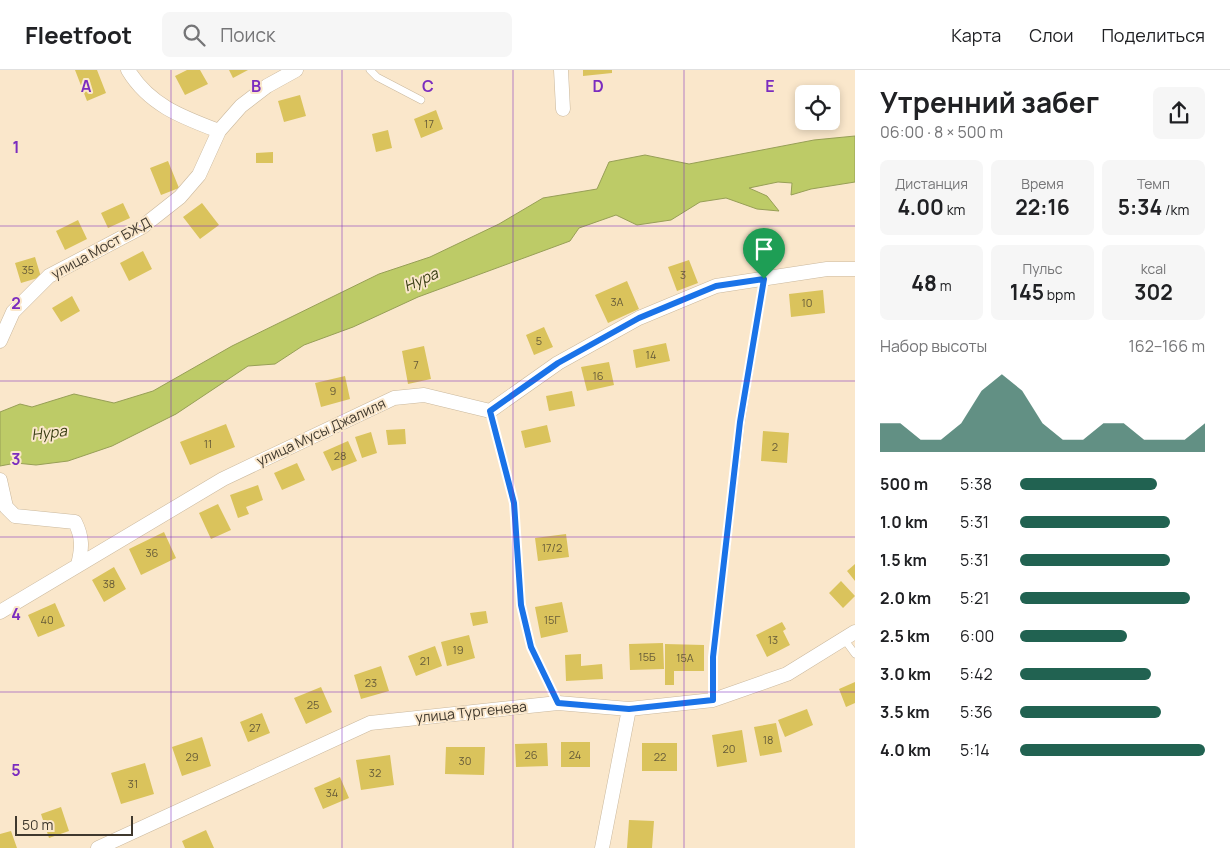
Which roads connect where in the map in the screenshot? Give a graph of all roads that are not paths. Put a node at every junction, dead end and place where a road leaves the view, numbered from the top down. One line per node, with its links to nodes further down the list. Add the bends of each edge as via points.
1 (128, 70): 7 (street, via 136,84 174,114)
2 (296, 70): 7 (street, улица Мост БЖД, via 247,101)
3 (370, 70): 5 (lane)
4 (561, 70): 6 (street)
5 (421, 100)
6 (563, 110)
7 (219, 131): 10 (street, улица Мост БЖД, via 199,175 180,197 142,227 48,276 14,312)
8 (855, 268): 9 (street)
9 (764, 279): 11 (street, via 716,286 639,318 558,363); 17 (lane, via 740,422 713,657)
10 (0, 341)
11 (490, 411): 13 (street, улица Мусы Джалиля, via 424,395 394,398 224,479); 18 (lane, via 514,503 521,605 531,647)
12 (0, 480): 13 (street, via 6,507 14,516 75,522 83,544)
13 (78, 565): 14 (street, улица Мусы Джалиля)
14 (0, 612)
15 (850, 636): 16 (lane); 17 (street, улица Тургенева, via 787,674)
16 (855, 654)
17 (713, 700): 19 (street, улица Тургенева)
18 (558, 703): 19 (street, улица Тургенева); 20 (street, улица Тургенева, via 370,723)
19 (629, 709): 21 (street)
20 (98, 848)
21 (602, 848)

